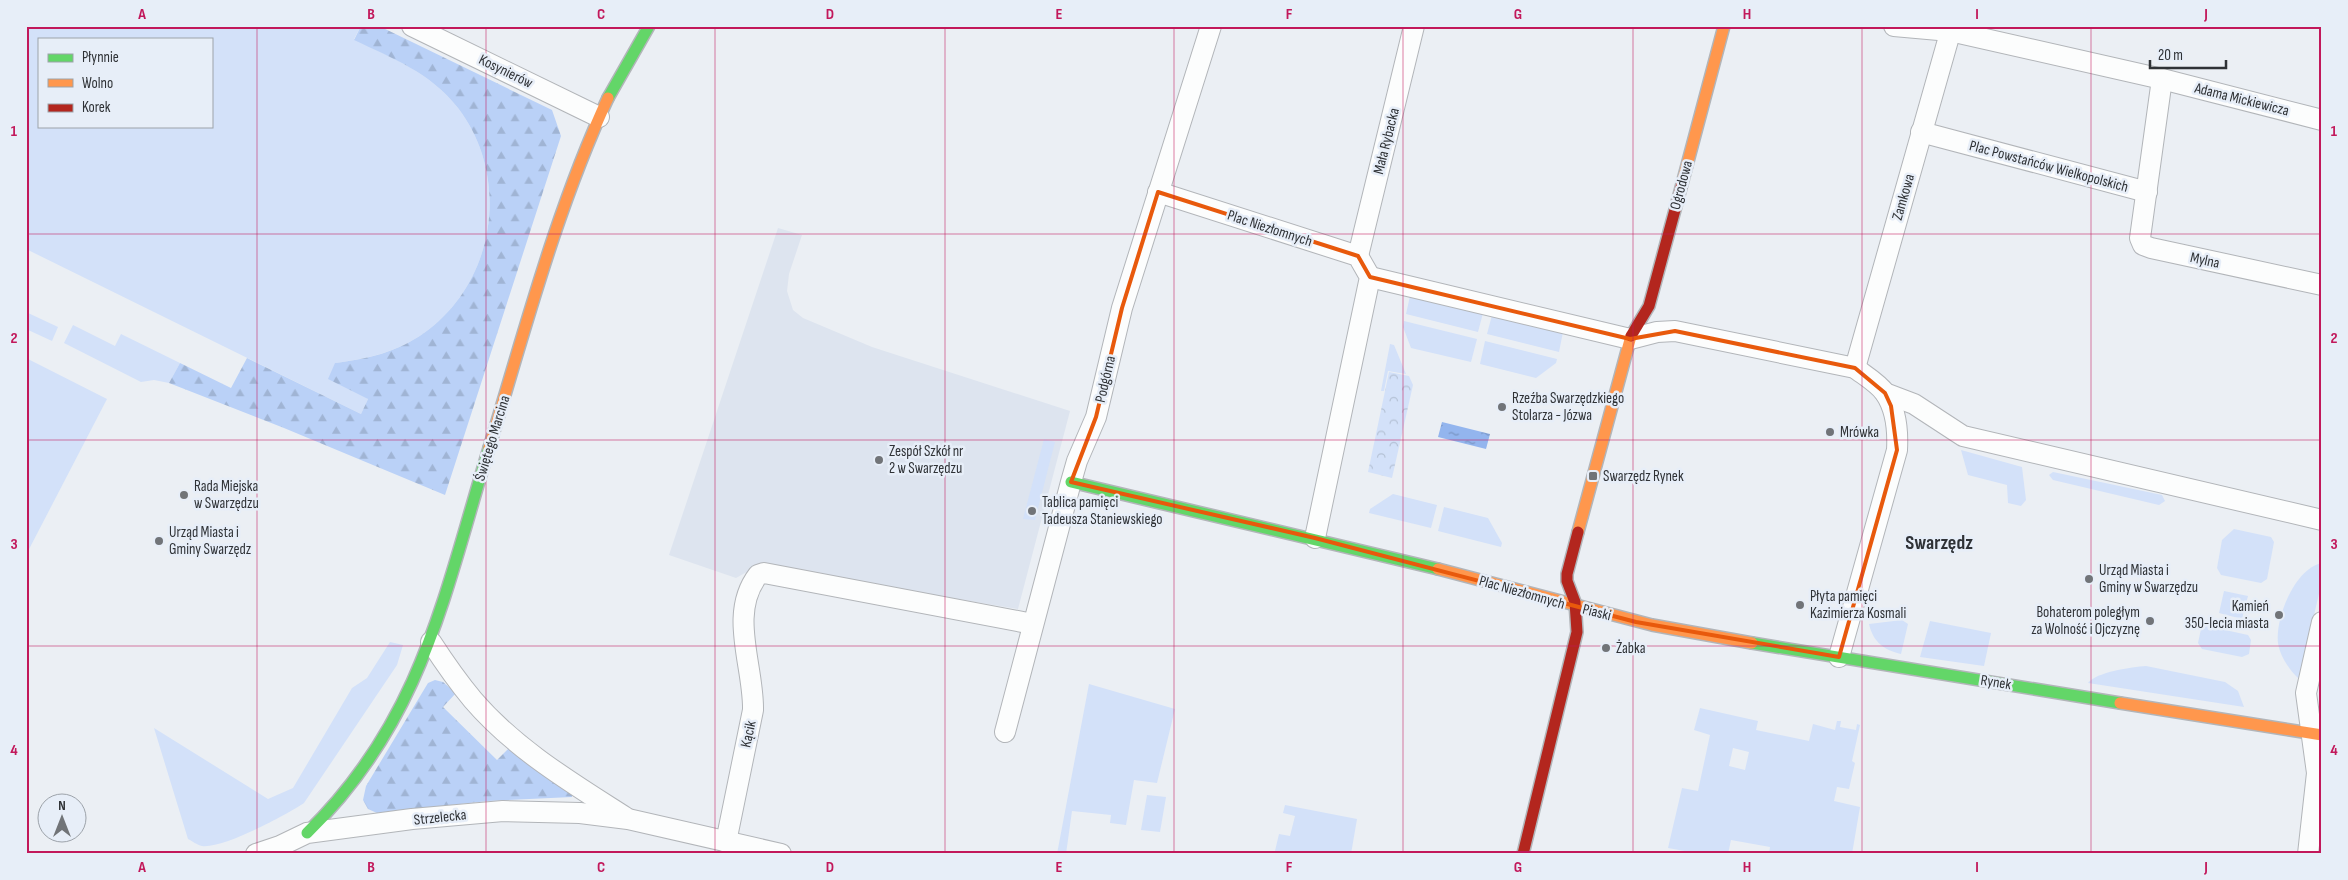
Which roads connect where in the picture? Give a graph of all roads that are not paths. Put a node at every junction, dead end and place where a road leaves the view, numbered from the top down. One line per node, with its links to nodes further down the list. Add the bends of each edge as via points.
1 (412, 26): 9 (street, Kosynierów)
2 (649, 26): 9 (street, Świętego Marcina)
3 (1211, 26): 12 (street, Podgórna)
4 (1414, 26): 14 (street, Mała Rybacka)
5 (1724, 26): 17 (street, Ogrodowa, via 1648,306)
6 (1894, 26): 7 (street)
7 (1951, 29): 8 (street); 11 (street, Zamkowa)
8 (2162, 79): 10 (street, Adama Mickiewicza); 13 (street, Plac Powstańców Wielkopolskich)
9 (599, 116): 26 (street, Świętego Marcina, via 539,280)
10 (2322, 120)
11 (1922, 132): 13 (street, Plac Powstańców Wielkopolskich); 18 (street, Zamkowa)
12 (1158, 192): 14 (street, Plac Niezłomnych); 20 (street, Podgórna, via 1122,308 1096,417)
13 (2147, 192): 16 (street, Mylna, via 2140,238 2144,247)
14 (1358, 256): 15 (street)
15 (1370, 277): 17 (street); 22 (street)
16 (2322, 285)
17 (1630, 339): 18 (street, via 1675,331); 23 (street, Plac Niezłomnych, via 1566,574)
18 (1854, 368): 19 (street)
19 (1885, 393): 21 (street, via 1914,404 1964,436); 27 (street, via 1895,419 1897,450)
20 (1070, 482): 22 (street, Plac Niezłomnych); 25 (street, Podgórna)
21 (2322, 520)
22 (1315, 538): 23 (street, Plac Niezłomnych)
23 (1575, 607): 27 (street, Piaski, via 1636,622); 35 (street, Piaski, via 1578,629 1575,644)
24 (2322, 622): 29 (street, via 2306,694)
25 (1033, 624): 28 (street, Podgórna); 32 (street, Kącik, via 758,575 748,594 743,625 753,710)
26 (430, 642): 30 (street, Strzelecka, via 462,687 496,724 547,765); 31 (street, Świętego Marcina, via 406,696 361,772 329,813)
27 (1840, 657): 29 (street, Rynek)
28 (1005, 732)
29 (2317, 734): 36 (street, via 2317,773)
30 (628, 820): 31 (street, Strzelecka, via 564,812 503,811); 32 (street, Strzelecka)
31 (307, 833): 33 (street, Strzelecka)
32 (726, 842): 34 (street, Strzelecka)
33 (256, 854)
34 (781, 854)
35 (1523, 854)
36 (2308, 854)

